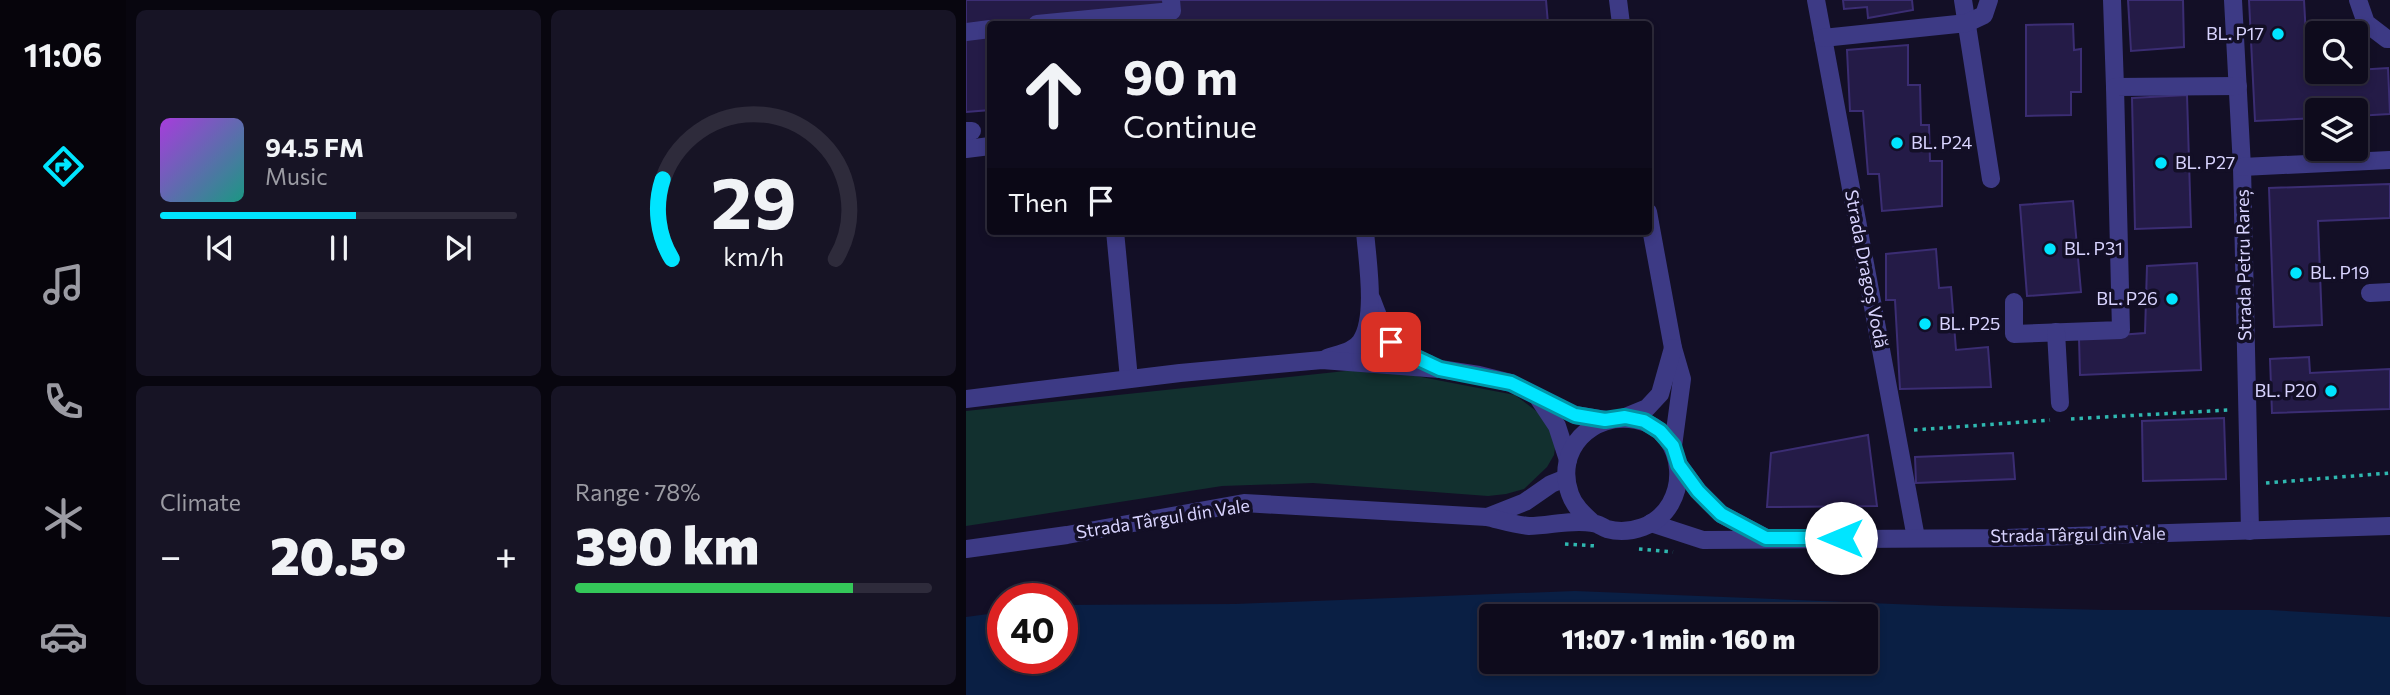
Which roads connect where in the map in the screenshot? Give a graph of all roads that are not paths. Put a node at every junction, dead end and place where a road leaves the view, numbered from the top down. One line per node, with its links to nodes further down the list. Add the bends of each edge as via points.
1 (1171, 0): 9 (street, via 1172,11)
2 (1618, 0): 10 (street)
3 (1816, 0): 14 (street, Strada Dragoș Vodă)
4 (1963, 0): 11 (street)
5 (1989, 0): 11 (street, via 1984,15)
6 (2112, 0): 17 (street)
7 (2233, 0): 16 (street, Strada Petru Rareș)
8 (2358, 0): 15 (street, via 2367,23)
9 (1068, 21)
10 (1621, 21)
11 (1967, 23): 14 (street); 22 (street)
12 (987, 29): 13 (street)
13 (966, 32)
14 (1823, 38): 49 (street, Strada Dragoș Vodă)
15 (2390, 39)
16 (2238, 86): 17 (street); 21 (street, Strada Petru Rareș)
17 (2115, 87): 30 (street, via 2121,330)
18 (987, 146): 19 (street)
19 (966, 149)
20 (2390, 160): 21 (street)
21 (2242, 167): 47 (street, Strada Petru Rareș)
22 (1991, 179)
23 (1652, 234): 31 (street)
24 (1115, 235): 34 (street)
25 (1365, 235): 28 (street)
26 (2390, 292): 27 (street)
27 (2370, 293)
28 (1370, 296): 32 (street, via 1361,341); 33 (street, via 1391,342)
29 (2014, 302): 30 (street, via 2014,334)
30 (2056, 332): 37 (street)
31 (1673, 348): 38 (street, via 1660,394 1647,408); 40 (street, via 1682,379)
32 (1322, 360): 33 (street); 34 (street)
33 (1440, 369): 35 (street, via 1511,383)
34 (1129, 379): 36 (street)
35 (1536, 396): 39 (street, via 1575,415); 42 (street, via 1557,426)
36 (967, 399)
37 (2060, 403)
38 (1625, 417): 39 (street, Strada Târgul din Vale); 40 (street, Strada Târgul din Vale, via 1644,421)
39 (1605, 420): 42 (street, Strada Târgul din Vale, via 1576,443)
40 (1673, 446): 41 (street, Strada Târgul din Vale)
41 (1679, 465): 45 (street, Strada Târgul din Vale, via 1679,485 1672,503); 48 (street, Strada Târgul din Vale, via 1721,514)
42 (1567, 469): 43 (street, Strada Târgul din Vale, via 1525,502); 44 (street, via 1570,495)
43 (1487, 517): 44 (street, Strada Târgul din Vale, via 1526,526); 50 (street, Strada Târgul din Vale, via 1244,503)
44 (1592, 523): 45 (street, Strada Târgul din Vale, via 1627,531)
45 (1651, 523): 48 (street, Strada Târgul din Vale, via 1703,540)
46 (2390, 526): 47 (street, Strada Târgul din Vale)
47 (2250, 531): 49 (street, Strada Târgul din Vale)
48 (1766, 538): 49 (street, Strada Târgul din Vale)
49 (1916, 538)
50 (966, 549)

